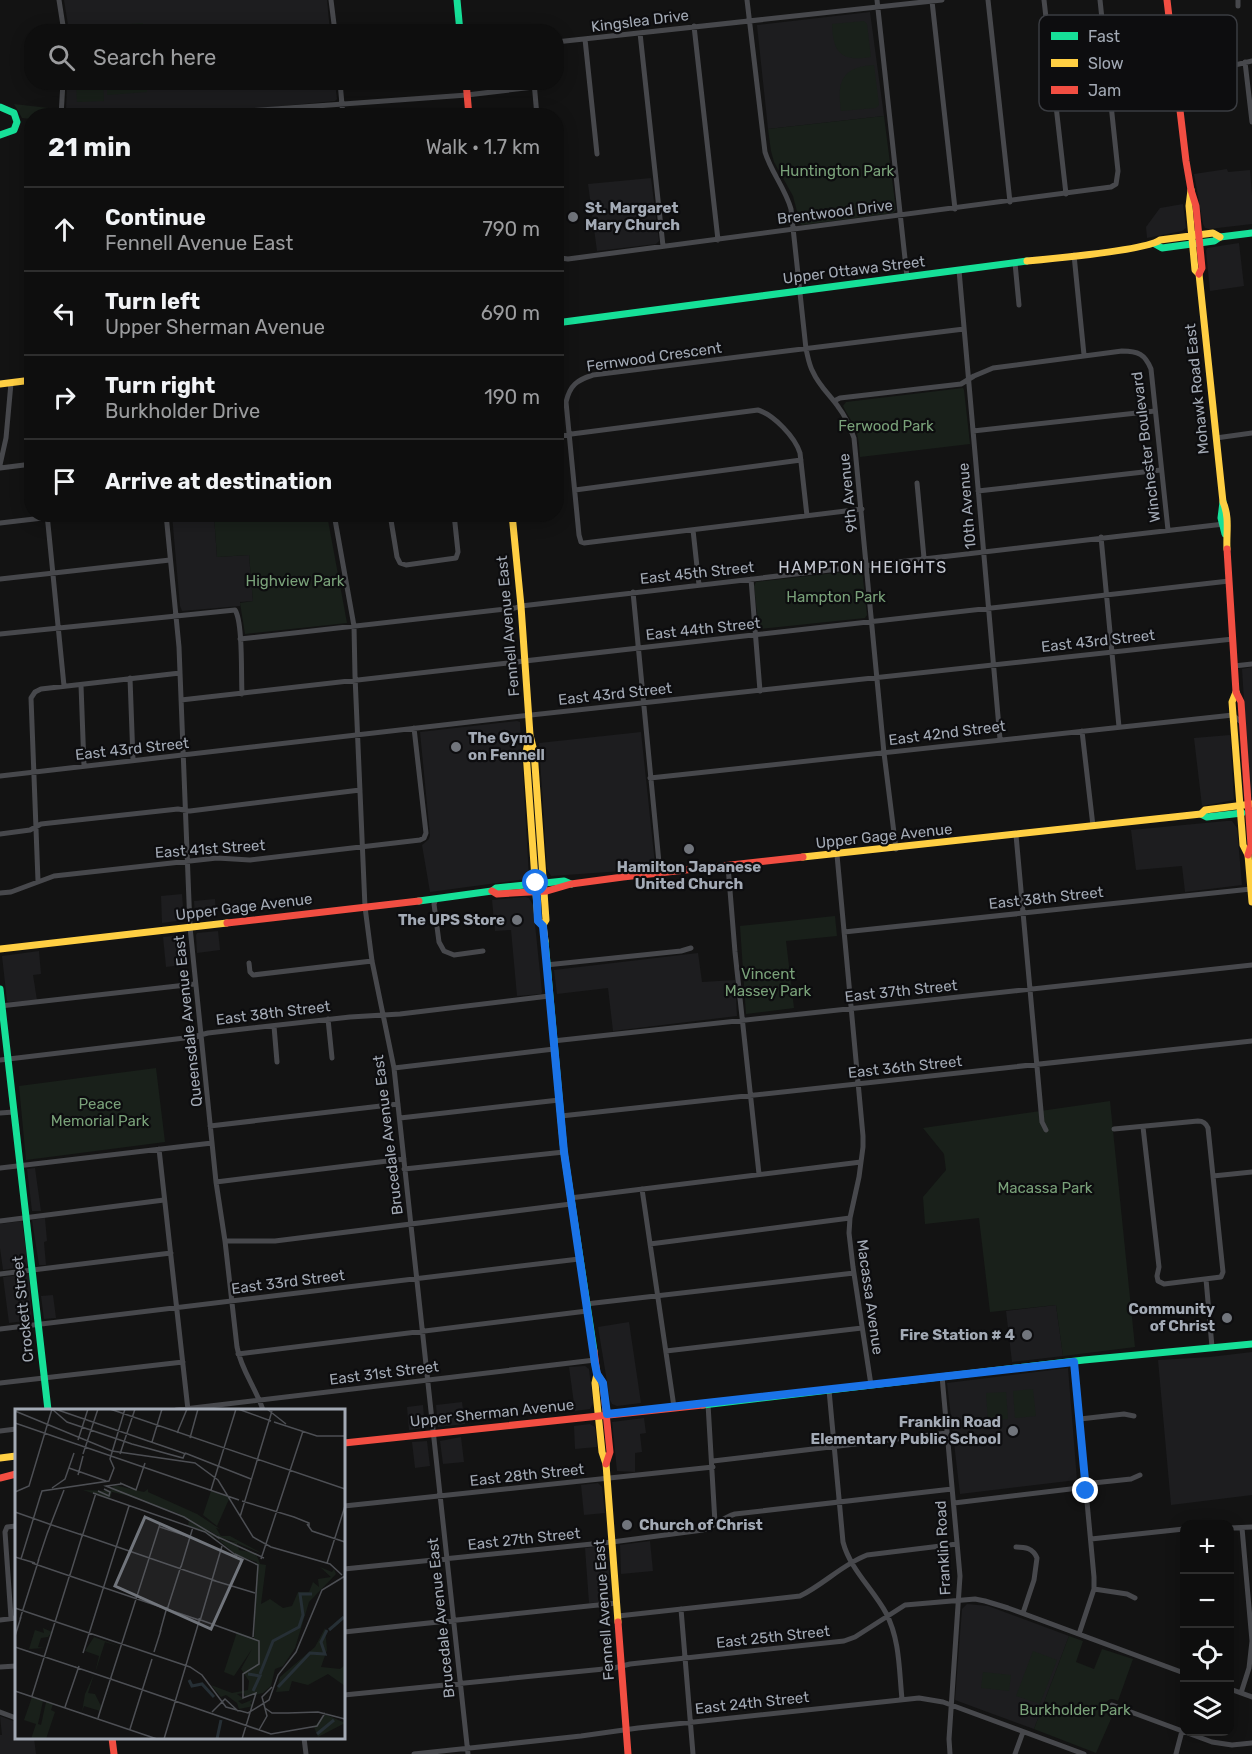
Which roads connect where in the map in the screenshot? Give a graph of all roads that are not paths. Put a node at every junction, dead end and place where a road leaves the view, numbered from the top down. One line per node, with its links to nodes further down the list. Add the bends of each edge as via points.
1 (59, 0): 16 (street)
2 (331, 0): 17 (street)
3 (457, 0): 18 (main road)
4 (747, 0): 15 (street, 9th Avenue)
5 (942, 0): 10 (street, Kingslea Drive)
6 (988, 0): 44 (street)
7 (1044, 0): 12 (street)
8 (1100, 0): 13 (street)
9 (1167, 0): 14 (main road, Mohawk Road East)
10 (932, 1): 11 (street, Kingslea Drive); 45 (street)
11 (877, 3): 15 (street, Kingslea Drive); 46 (street)
12 (1046, 15)
13 (1102, 15)
14 (1169, 15)
15 (750, 21): 19 (street, Kingslea Drive); 47 (street, 9th Avenue, via 765,152 789,202)
16 (63, 24)
17 (334, 24)
18 (459, 24)
19 (694, 26): 20 (street, Kingslea Drive); 51 (street)
20 (640, 33): 21 (street, Kingslea Drive); 54 (street)
21 (585, 39): 22 (street, Kingslea Drive); 42 (street)
22 (564, 41)
23 (1249, 62): 40 (street)
24 (63, 90): 32 (street)
25 (341, 90): 30 (street)
26 (467, 90): 29 (main road)
27 (497, 90): 29 (street)
28 (534, 90): 36 (street)
29 (467, 94): 30 (street); 35 (main road)
30 (342, 104): 33 (street); 34 (street)
31 (0, 107): 41 (main road, via 14,113 17,122 14,130)
32 (61, 108)
33 (312, 108)
34 (342, 108)
35 (468, 108)
36 (536, 108)
37 (1057, 111): 43 (street)
38 (1112, 111): 43 (street, Brentwood Drive, via 1119,171 1116,184)
39 (1180, 111): 49 (main road, Mohawk Road East, via 1196,206)
40 (1252, 122)
41 (0, 135)
42 (597, 154)
43 (1066, 194): 44 (street, Brentwood Drive)
44 (1010, 202): 45 (street, Brentwood Drive)
45 (955, 209): 46 (street, Brentwood Drive)
46 (901, 216): 47 (street, Brentwood Drive); 59 (street)
47 (794, 230): 51 (street, Brentwood Drive); 60 (street, 9th Avenue)
48 (1252, 233): 50 (main road, Upper Ottawa Street)
49 (1195, 235): 50 (main road, Upper Ottawa Street, via 1213,233); 52 (main road, Upper Ottawa Street); 53 (main road, Mohawk Road East)
50 (1220, 237): 53 (main road, Upper Ottawa Street)
51 (718, 240): 54 (street, Brentwood Drive)
52 (1155, 244): 53 (main road, Upper Ottawa Street, via 1162,248); 55 (main road, Upper Ottawa Street)
53 (1196, 244): 76 (main road, Mohawk Road East, via 1195,270)
54 (663, 246): 56 (street, Brentwood Drive)
55 (1074, 255): 57 (main road, Upper Ottawa Street); 65 (street)
56 (564, 258)
57 (1015, 263): 58 (main road, Upper Ottawa Street); 61 (street)
58 (959, 270): 59 (main road, Upper Ottawa Street); 63 (street, 10th Avenue)
59 (907, 277): 60 (main road, Upper Ottawa Street)
60 (800, 291): 62 (main road, Upper Ottawa Street); 64 (street, 9th Avenue)
61 (1019, 305)
62 (564, 322)
63 (964, 329): 64 (street, Fernwood Crescent); 67 (street, 10th Avenue)
64 (806, 349): 70 (street, 9th Avenue, via 813,373); 74 (street, Fernwood Crescent, via 584,378 568,393)
65 (1084, 356): 67 (street, Winchester Boulevard, via 993,368); 71 (street, Winchester Boulevard, via 1122,351 1143,355 1151,369)
66 (24, 381): 68 (main road)
67 (969, 381): 70 (street, Winchester Boulevard); 72 (street, 10th Avenue)
68 (11, 383): 69 (main road); 79 (street)
69 (0, 384)
70 (834, 401): 84 (street, 9th Avenue, via 854,438)
71 (1155, 411): 72 (street); 80 (street, Winchester Boulevard)
72 (973, 432): 83 (street, 10th Avenue)
73 (1252, 433): 76 (street)
74 (569, 434): 75 (street); 77 (street, via 758,410 780,425 798,446); 82 (street, Fernwood Crescent)
75 (564, 435)
76 (1216, 438): 94 (main road, Mohawk Road East, via 1223,502 1220,509)
77 (801, 460): 82 (street); 85 (street)
78 (24, 464): 79 (street)
79 (0, 466)
80 (1161, 470): 83 (street); 96 (street, Winchester Boulevard)
81 (917, 483): 99 (street)
82 (575, 490): 95 (street, Fernwood Crescent, via 581,542)
83 (978, 491): 98 (street, 10th Avenue)
84 (862, 509): 85 (street, Fernwood Crescent); 101 (street, 9th Avenue)
85 (807, 516): 95 (street, Fernwood Crescent)
86 (24, 520): 93 (street)
87 (49, 522): 102 (street)
88 (167, 522): 100 (street, Queensdale Avenue East)
89 (335, 522): 113 (street, Brucedale Avenue East)
90 (391, 522): 91 (street, via 397,557 406,565 456,558)
91 (455, 522)
92 (513, 522): 109 (main road, Fennell Avenue East)
93 (0, 523)
94 (1225, 524): 96 (street, East 45th Street); 105 (main road, Mohawk Road East)
95 (693, 530): 106 (street)
96 (1168, 530): 97 (street, East 45th Street)
97 (1101, 537): 98 (street, East 45th Street); 108 (street)
98 (984, 551): 99 (street, East 45th Street); 110 (street, 10th Avenue)
99 (924, 558): 101 (street, East 45th Street)
100 (170, 560): 102 (street); 111 (street, Queensdale Avenue East)
101 (867, 565): 104 (street, East 45th Street); 112 (street, 9th Avenue)
102 (54, 573): 103 (street); 114 (street)
103 (0, 579)
104 (751, 579): 106 (street, East 45th Street); 116 (street)
105 (1229, 581): 108 (street, East 44th Street); 118 (main road, Mohawk Road East)
106 (699, 585): 107 (street, East 45th Street)
107 (633, 592): 109 (street, East 45th Street); 119 (street)
108 (1106, 595): 110 (street, East 44th Street); 120 (street)
109 (521, 606): 113 (street, East 45th Street); 121 (main road, Fennell Avenue East)
110 (988, 609): 112 (street, East 44th Street); 122 (street, 10th Avenue)
111 (176, 616): 114 (street); 117 (street, via 234,610); 125 (street, Queensdale Avenue East)
112 (872, 622): 116 (street, East 44th Street); 127 (street, 9th Avenue)
113 (354, 626): 117 (street, East 45th Street); 128 (street, Brucedale Avenue East)
114 (58, 628): 115 (street); 130 (street)
115 (0, 634)
116 (754, 635): 119 (street, East 44th Street); 131 (street)
117 (240, 639): 133 (street)
118 (1233, 639): 120 (street, East 43rd Street); 124 (main road, Mohawk Road East)
119 (638, 648): 121 (street, East 44th Street); 135 (street)
120 (1112, 651): 122 (street, East 43rd Street); 139 (street)
121 (525, 660): 128 (street, East 44th Street); 137 (main road, Fennell Avenue East)
122 (993, 664): 127 (street, East 43rd Street); 143 (street, 10th Avenue)
123 (1252, 664): 124 (street)
124 (1234, 666): 132 (main road, Mohawk Road East)
125 (180, 673): 126 (street); 134 (street, Queensdale Avenue East)
126 (130, 678): 129 (street); 146 (street)
127 (877, 678): 131 (street, East 43rd Street); 144 (street, 9th Avenue)
128 (356, 680): 133 (street, East 44th Street); 142 (street, Brucedale Avenue East)
129 (81, 685): 130 (street); 147 (street)
130 (64, 686): 148 (street, via 41,689 32,698)
131 (760, 691): 135 (street, East 43rd Street)
132 (1236, 692): 136 (main road, Mohawk Road East); 138 (main road, Mohawk Road East, via 1241,702)
133 (242, 694): 134 (street, East 44th Street)
134 (181, 700): 145 (street, Queensdale Avenue East)
135 (643, 704): 137 (street, East 43rd Street); 150 (street)
136 (1233, 715): 138 (street); 139 (street, East 42nd Street); 152 (main road, Mohawk Road East)
137 (528, 716): 140 (street, East 43rd Street); 165 (main road, Fennell Avenue East, via 530,735 526,752)
138 (1242, 724): 152 (main road, Mohawk Road East)
139 (1119, 727): 141 (street, East 42nd Street)
140 (414, 728): 142 (street, East 43rd Street); 158 (street, East 41st Street, via 424,838)
141 (1082, 731): 143 (street, East 42nd Street); 155 (street)
142 (358, 735): 145 (street, East 43rd Street); 151 (street, Brucedale Avenue East)
143 (1000, 739): 144 (street, East 42nd Street)
144 (884, 753): 150 (street, East 42nd Street); 159 (street, 9th Avenue)
145 (183, 755): 146 (street, East 43rd Street); 153 (street, Queensdale Avenue East)
146 (133, 760): 147 (street, East 43rd Street)
147 (84, 766): 148 (street, East 43rd Street)
148 (34, 772): 149 (street, East 43rd Street); 154 (street)
149 (0, 776)
150 (650, 777): 163 (street)
151 (360, 790): 153 (street); 158 (street, Brucedale Avenue East)
152 (1247, 809): 155 (main road, Upper Gage Avenue, via 1205,810 1201,814); 166 (main road, Mohawk Road East)
153 (185, 810): 154 (street); 161 (street, Queensdale Avenue East)
154 (36, 826): 156 (street); 164 (street)
155 (1093, 826): 157 (main road, Upper Gage Avenue)
156 (0, 834)
157 (1016, 835): 159 (main road, Upper Gage Avenue); 171 (street)
158 (362, 847): 161 (street, East 41st Street, via 250,860); 170 (street, Brucedale Avenue East)
159 (896, 849): 160 (main road, Upper Gage Avenue)
160 (837, 855): 162 (main road, Upper Gage Avenue); 173 (street, Macassa Avenue)
161 (187, 861): 164 (street, East 41st Street); 172 (street, Queensdale Avenue East)
162 (728, 866): 163 (main road, Upper Gage Avenue); 189 (street)
163 (660, 873): 165 (main road, Upper Gage Avenue, via 571,884 564,881)
164 (38, 881): 167 (street, East 41st Street)
165 (540, 887): 168 (main road, Upper Gage Avenue); 179 (main road, Fennell Avenue East, via 546,920)
166 (1251, 889): 169 (main road, Mohawk Road East); 171 (street, East 38th Street)
167 (0, 893)
168 (436, 898): 170 (main road, Upper Gage Avenue); 176 (street, via 443,951 451,955)
169 (1252, 902)
170 (365, 907): 172 (main road, Upper Gage Avenue); 177 (street, Brucedale Avenue East)
171 (1022, 913): 173 (street, East 38th Street); 183 (street)
172 (190, 927): 175 (main road, Upper Gage Avenue); 181 (street, Queensdale Avenue East)
173 (844, 932): 186 (street, Macassa Avenue)
174 (691, 948): 179 (street)
175 (0, 949)
176 (483, 951)
177 (372, 961): 178 (street, via 253,975); 187 (street, Brucedale Avenue East)
178 (249, 963)
179 (546, 965): 184 (main road, Fennell Avenue East)
180 (1252, 965): 183 (street, East 37th Street)
181 (195, 984): 185 (street); 191 (street, Queensdale Avenue East)
182 (0, 989): 185 (main road, Crockett Street)
183 (1029, 989): 186 (street, East 37th Street); 197 (street)
184 (549, 996): 187 (street, East 38th Street); 193 (main road, Fennell Avenue East)
185 (1, 1006): 195 (main road, Crockett Street)
186 (850, 1009): 189 (street, East 37th Street); 199 (street, Macassa Avenue)
187 (383, 1015): 188 (street, East 38th Street); 198 (street, Brucedale Avenue East)
188 (328, 1019): 190 (street, East 38th Street); 194 (street)
189 (742, 1021): 193 (street, East 37th Street); 200 (street)
190 (274, 1026): 191 (street, East 38th Street); 196 (street)
191 (201, 1035): 195 (street, East 38th Street); 207 (street, Queensdale Avenue East)
192 (1252, 1041): 197 (street, East 36th Street)
193 (554, 1045): 198 (street, East 37th Street); 201 (main road, Fennell Avenue East)
194 (332, 1058)
195 (4, 1060): 203 (main road, Crockett Street)
196 (277, 1062)
197 (1036, 1064): 199 (street, East 36th Street); 210 (street)
198 (394, 1068): 202 (street, Brucedale Avenue East)
199 (858, 1084): 200 (street, East 36th Street); 215 (street, Macassa Avenue)
200 (750, 1096): 205 (street, East 36th Street); 220 (street)
201 (559, 1100): 205 (main road, Fennell Avenue East); 206 (street)
202 (398, 1104): 206 (street, Brucedale Avenue East); 207 (street)
203 (14, 1112): 204 (street); 216 (main road, Crockett Street)
204 (0, 1113)
205 (561, 1116): 213 (main road, Fennell Avenue East)
206 (400, 1118): 214 (street, Brucedale Avenue East)
207 (210, 1126): 211 (street, Queensdale Avenue East)
208 (1143, 1127): 209 (street); 221 (street, via 1202,1121 1208,1128); 238 (street, via 1158,1281 1164,1284)
209 (1114, 1129)
210 (1046, 1130)
211 (212, 1143): 212 (street); 222 (street, Queensdale Avenue East)
212 (159, 1149): 216 (street); 224 (street)
213 (564, 1152): 218 (street); 225 (main road, Fennell Avenue East)
214 (404, 1159): 218 (street, Brucedale Avenue East); 222 (street)
215 (861, 1162): 220 (street); 227 (street, Macassa Avenue)
216 (20, 1166): 217 (street); 226 (main road, Crockett Street)
217 (0, 1168)
218 (404, 1169): 229 (street, Brucedale Avenue East)
219 (1252, 1172): 221 (street)
220 (759, 1174): 223 (street)
221 (1213, 1176): 238 (street, via 1223,1272 1221,1277)
222 (216, 1182): 230 (street, Queensdale Avenue East)
223 (642, 1190): 225 (street); 231 (street)
224 (164, 1200): 226 (street); 232 (street)
225 (570, 1201): 229 (street); 233 (main road, Fennell Avenue East)
226 (26, 1217): 228 (street); 234 (main road, Crockett Street)
227 (850, 1218): 231 (street); 235 (street, Macassa Avenue)
228 (0, 1221)
229 (410, 1224): 230 (street, via 275,1241); 237 (street, Brucedale Avenue East)
230 (225, 1241): 240 (street, Queensdale Avenue East)
231 (650, 1244): 239 (street)
232 (171, 1253): 234 (street); 241 (street)
233 (579, 1259): 237 (street, East 33rd Street); 242 (main road, Fennell Avenue East)
234 (32, 1270): 236 (street); 243 (main road, Crockett Street)
235 (854, 1272): 239 (street); 244 (street, Macassa Avenue)
236 (0, 1274)
237 (416, 1278): 240 (street, East 33rd Street); 246 (street, Brucedale Avenue East)
238 (1206, 1279): 248 (street)
239 (658, 1296): 242 (street); 249 (street)
240 (232, 1301): 241 (street, East 33rd Street); 250 (street, Queensdale Avenue East)
241 (177, 1307): 243 (street, East 33rd Street); 252 (street)
242 (586, 1307): 246 (street); 251 (main road, Fennell Avenue East)
243 (38, 1324): 245 (street, East 33rd Street); 256 (main road, Crockett Street)
244 (862, 1328): 249 (street); 259 (street, Macassa Avenue)
245 (0, 1329)
246 (422, 1332): 250 (street); 257 (street, Brucedale Avenue East)
247 (1252, 1344): 248 (main road, Upper Sherman Avenue)
248 (1212, 1347): 253 (main road, Upper Sherman Avenue)
249 (666, 1352): 263 (street)
250 (238, 1354): 261 (street, Queensdale Avenue East)
251 (595, 1360): 254 (main road, Fennell Avenue East); 257 (street, East 31st Street)
252 (183, 1362): 256 (street); 265 (street)
253 (1074, 1362): 255 (main road, Upper Sherman Avenue); 271 (street)
254 (597, 1374): 268 (main road, Fennell Avenue East, via 603,1383); 269 (main road, Fennell Avenue East)
255 (942, 1376): 259 (main road, Upper Sherman Avenue); 274 (street, Franklin Road)
256 (44, 1378): 258 (street); 264 (main road, Crockett Street)
257 (428, 1380): 261 (street, East 31st Street); 275 (street, Brucedale Avenue East)
258 (0, 1383)
259 (871, 1385): 260 (main road, Upper Sherman Avenue)
260 (829, 1390): 262 (main road, Upper Sherman Avenue); 277 (street)
261 (260, 1400): 266 (street, East 31st Street); 267 (street, Queensdale Avenue East)
262 (708, 1404): 263 (main road, Upper Sherman Avenue); 281 (street)
263 (674, 1407): 268 (main road, Upper Sherman Avenue)
264 (48, 1409)
265 (188, 1409)
266 (195, 1409)
267 (263, 1409)
268 (607, 1414): 269 (main road, Upper Sherman Avenue); 280 (main road, Fennell Avenue East, via 610,1452)
269 (598, 1415): 275 (main road, Upper Sherman Avenue); 280 (main road, Fennell Avenue East)
270 (1134, 1416): 271 (street, via 1124,1413)
271 (1080, 1419): 286 (street)
272 (15, 1429): 273 (street)
273 (0, 1431)
274 (947, 1433): 277 (street, East 28th Street); 287 (street, Franklin Road)
275 (433, 1434): 276 (main road, Upper Sherman Avenue); 288 (street, Brucedale Avenue East)
276 (345, 1443)
277 (834, 1448): 281 (street, East 28th Street); 289 (street)
278 (15, 1456): 279 (main road)
279 (0, 1458)
280 (606, 1464): 285 (main road, Fennell Avenue East)
281 (713, 1464): 285 (street, East 28th Street); 292 (street)
282 (1140, 1475): 286 (street)
283 (15, 1476): 284 (main road)
284 (0, 1478)
285 (607, 1478): 288 (street, East 28th Street); 299 (main road, Fennell Avenue East)
286 (1086, 1486): 290 (street); 298 (street)
287 (952, 1489): 289 (street, East 27th Street); 290 (street, Franklin Road)
288 (440, 1496): 291 (street, East 28th Street); 302 (street, Brucedale Avenue East)
289 (839, 1503): 292 (street, East 27th Street, via 735,1514); 303 (street, via 843,1542)
290 (954, 1503): 300 (street, Franklin Road)
291 (345, 1506)
292 (715, 1523): 299 (street, East 27th Street, via 703,1530)
293 (15, 1526): 313 (street, via 7,1527 5,1532)
294 (1252, 1527): 296 (street)
295 (1234, 1528): 296 (street)
296 (1242, 1528): 325 (street, via 1252,1641)
297 (1180, 1530): 298 (street)
298 (1091, 1539): 305 (street)
299 (612, 1542): 302 (street, East 27th Street); 308 (main road, Fennell Avenue East)
300 (957, 1544): 303 (street, via 870,1554); 307 (street, Franklin Road)
301 (1016, 1547): 310 (street, via 1033,1551 1037,1558)
302 (446, 1558): 304 (street, East 27th Street); 315 (street, Brucedale Avenue East)
303 (853, 1563): 309 (street, via 800,1596); 312 (street)
304 (345, 1569)
305 (1094, 1589): 306 (street); 317 (street)
306 (1135, 1598)
307 (958, 1601): 310 (street, East 25th Street, via 985,1600); 312 (street, East 25th Street, via 909,1604); 329 (street, Franklin Road)
308 (617, 1604): 311 (main road, Fennell Avenue East); 315 (street)
309 (681, 1609): 311 (street); 318 (street)
310 (1023, 1613): 317 (street, East 25th Street)
311 (618, 1616): 319 (main road, Fennell Avenue East)
312 (887, 1617): 318 (street, East 25th Street, via 844,1641); 328 (street, via 897,1645)
313 (14, 1618): 314 (street)
314 (0, 1620)
315 (454, 1621): 316 (street); 323 (street, Brucedale Avenue East)
316 (345, 1632)
317 (1079, 1634): 322 (street, East 25th Street)
318 (685, 1658): 319 (street, East 25th Street); 333 (street)
319 (622, 1665): 323 (street, East 25th Street); 334 (main road, Fennell Avenue East)
320 (15, 1666): 321 (street)
321 (0, 1667)
322 (1180, 1671)
323 (460, 1684): 326 (street, East 25th Street); 342 (street, Brucedale Avenue East)
324 (1234, 1690): 325 (street)
325 (1241, 1693): 327 (street)
326 (345, 1695)
327 (1252, 1697)
328 (902, 1699): 329 (street, East 24th Street, via 926,1698); 333 (street, East 24th Street)
329 (951, 1705): 336 (street, East 24th Street); 349 (street, Franklin Road)
330 (1112, 1705): 335 (street)
331 (0, 1712): 332 (street)
332 (15, 1718)
333 (690, 1722): 334 (street, East 24th Street); 348 (street)
334 (626, 1730): 342 (street, East 24th Street); 347 (main road, Fennell Avenue East)
335 (1180, 1730)
336 (1023, 1732): 343 (street, East 24th Street); 350 (street)
337 (1181, 1736): 352 (street)
338 (1197, 1736): 341 (street, via 1221,1744)
339 (112, 1739): 344 (main road)
340 (304, 1739): 345 (street)
341 (1252, 1743)
342 (468, 1751): 346 (street, East 24th Street)
343 (1075, 1752): 351 (street, East 24th Street)
344 (114, 1754)
345 (306, 1754)
346 (414, 1754)
347 (628, 1754)
348 (693, 1754)
349 (950, 1754)
350 (1015, 1754)
351 (1083, 1754)
352 (1176, 1754)

